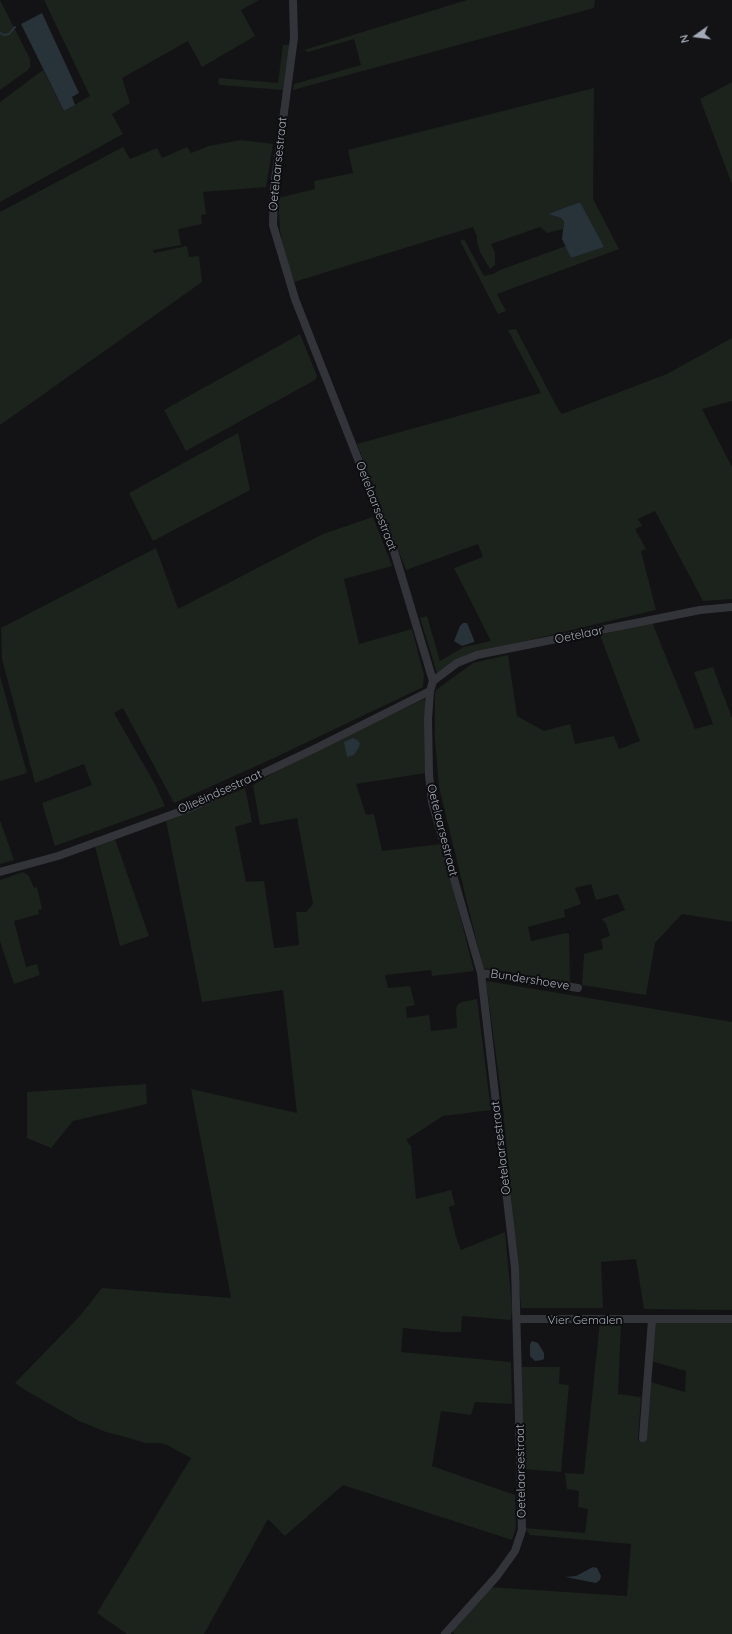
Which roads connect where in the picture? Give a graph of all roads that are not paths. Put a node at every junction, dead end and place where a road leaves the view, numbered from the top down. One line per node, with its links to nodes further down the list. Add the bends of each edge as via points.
1 (293, 0): 3 (street, Oetelaarsestraat, via 294,38 274,187 274,225 295,299 393,548)
2 (732, 607): 3 (street, Oetelaar, via 700,610 477,655 457,663)
3 (433, 681): 4 (street, Oetelaarsestraat)
4 (430, 691): 5 (street, Olieëindsestraat, via 190,808 58,856); 6 (street, Oetelaarsestraat, via 429,776 432,802)
5 (0, 872)
6 (481, 973): 7 (street, Bundershoeve); 8 (street, Oetelaarsestraat, via 515,1268)
7 (578, 988)
8 (517, 1319): 10 (street, Vier Gemalen); 12 (street, Oetelaarsestraat, via 522,1530 515,1551 502,1570)
9 (732, 1319): 10 (street, Vier Gemalen)
10 (652, 1320): 11 (street)
11 (643, 1438)
12 (445, 1634)

